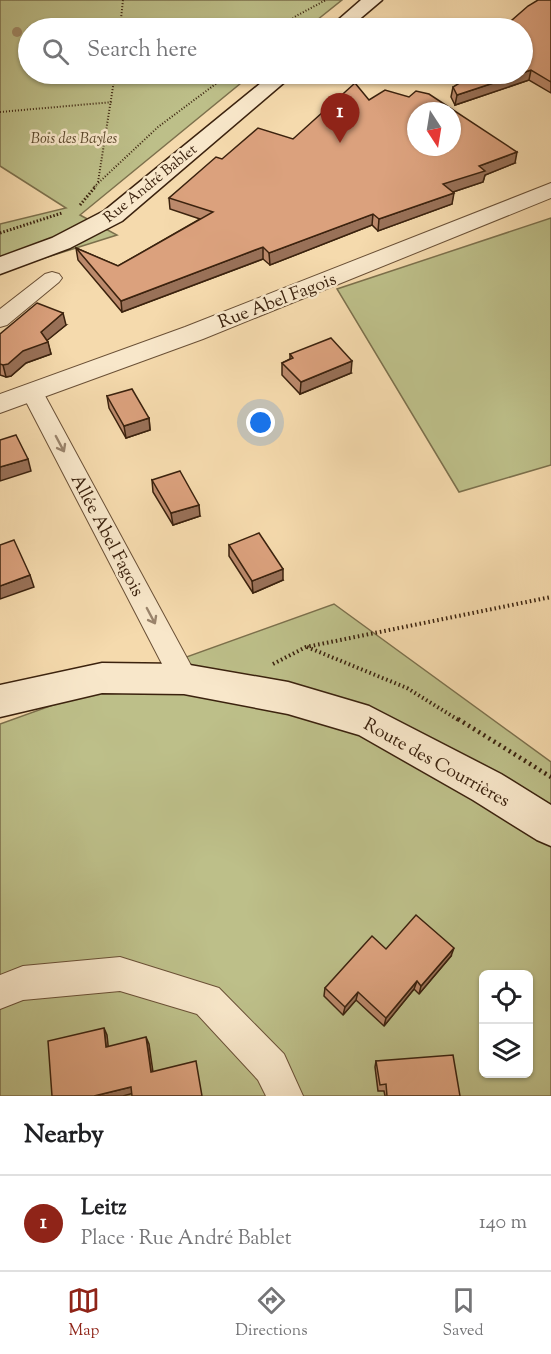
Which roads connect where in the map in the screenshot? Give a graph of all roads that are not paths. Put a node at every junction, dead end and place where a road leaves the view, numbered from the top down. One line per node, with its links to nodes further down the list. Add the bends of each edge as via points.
1 (373, 0): 2 (main road)
2 (350, 18)
3 (272, 84): 5 (main road, Rue André Bablet, via 113,216 61,243)
4 (551, 190): 8 (street, Rue Abel Fagois, via 194,333)
5 (0, 266)
6 (52, 278): 7 (street)
7 (0, 320)
8 (32, 392): 9 (street, Rue Abel Fagois); 10 (street, Allée Abel Fagois, one-way to 10)
9 (0, 404)
10 (183, 678): 11 (main road, Route des Courrières, via 102,678); 12 (main road, Route des Courrières, via 288,698 369,722)
11 (0, 701)
12 (551, 827)
13 (0, 992): 14 (street, via 23,983 120,974 207,999 271,1066)
14 (285, 1096)

